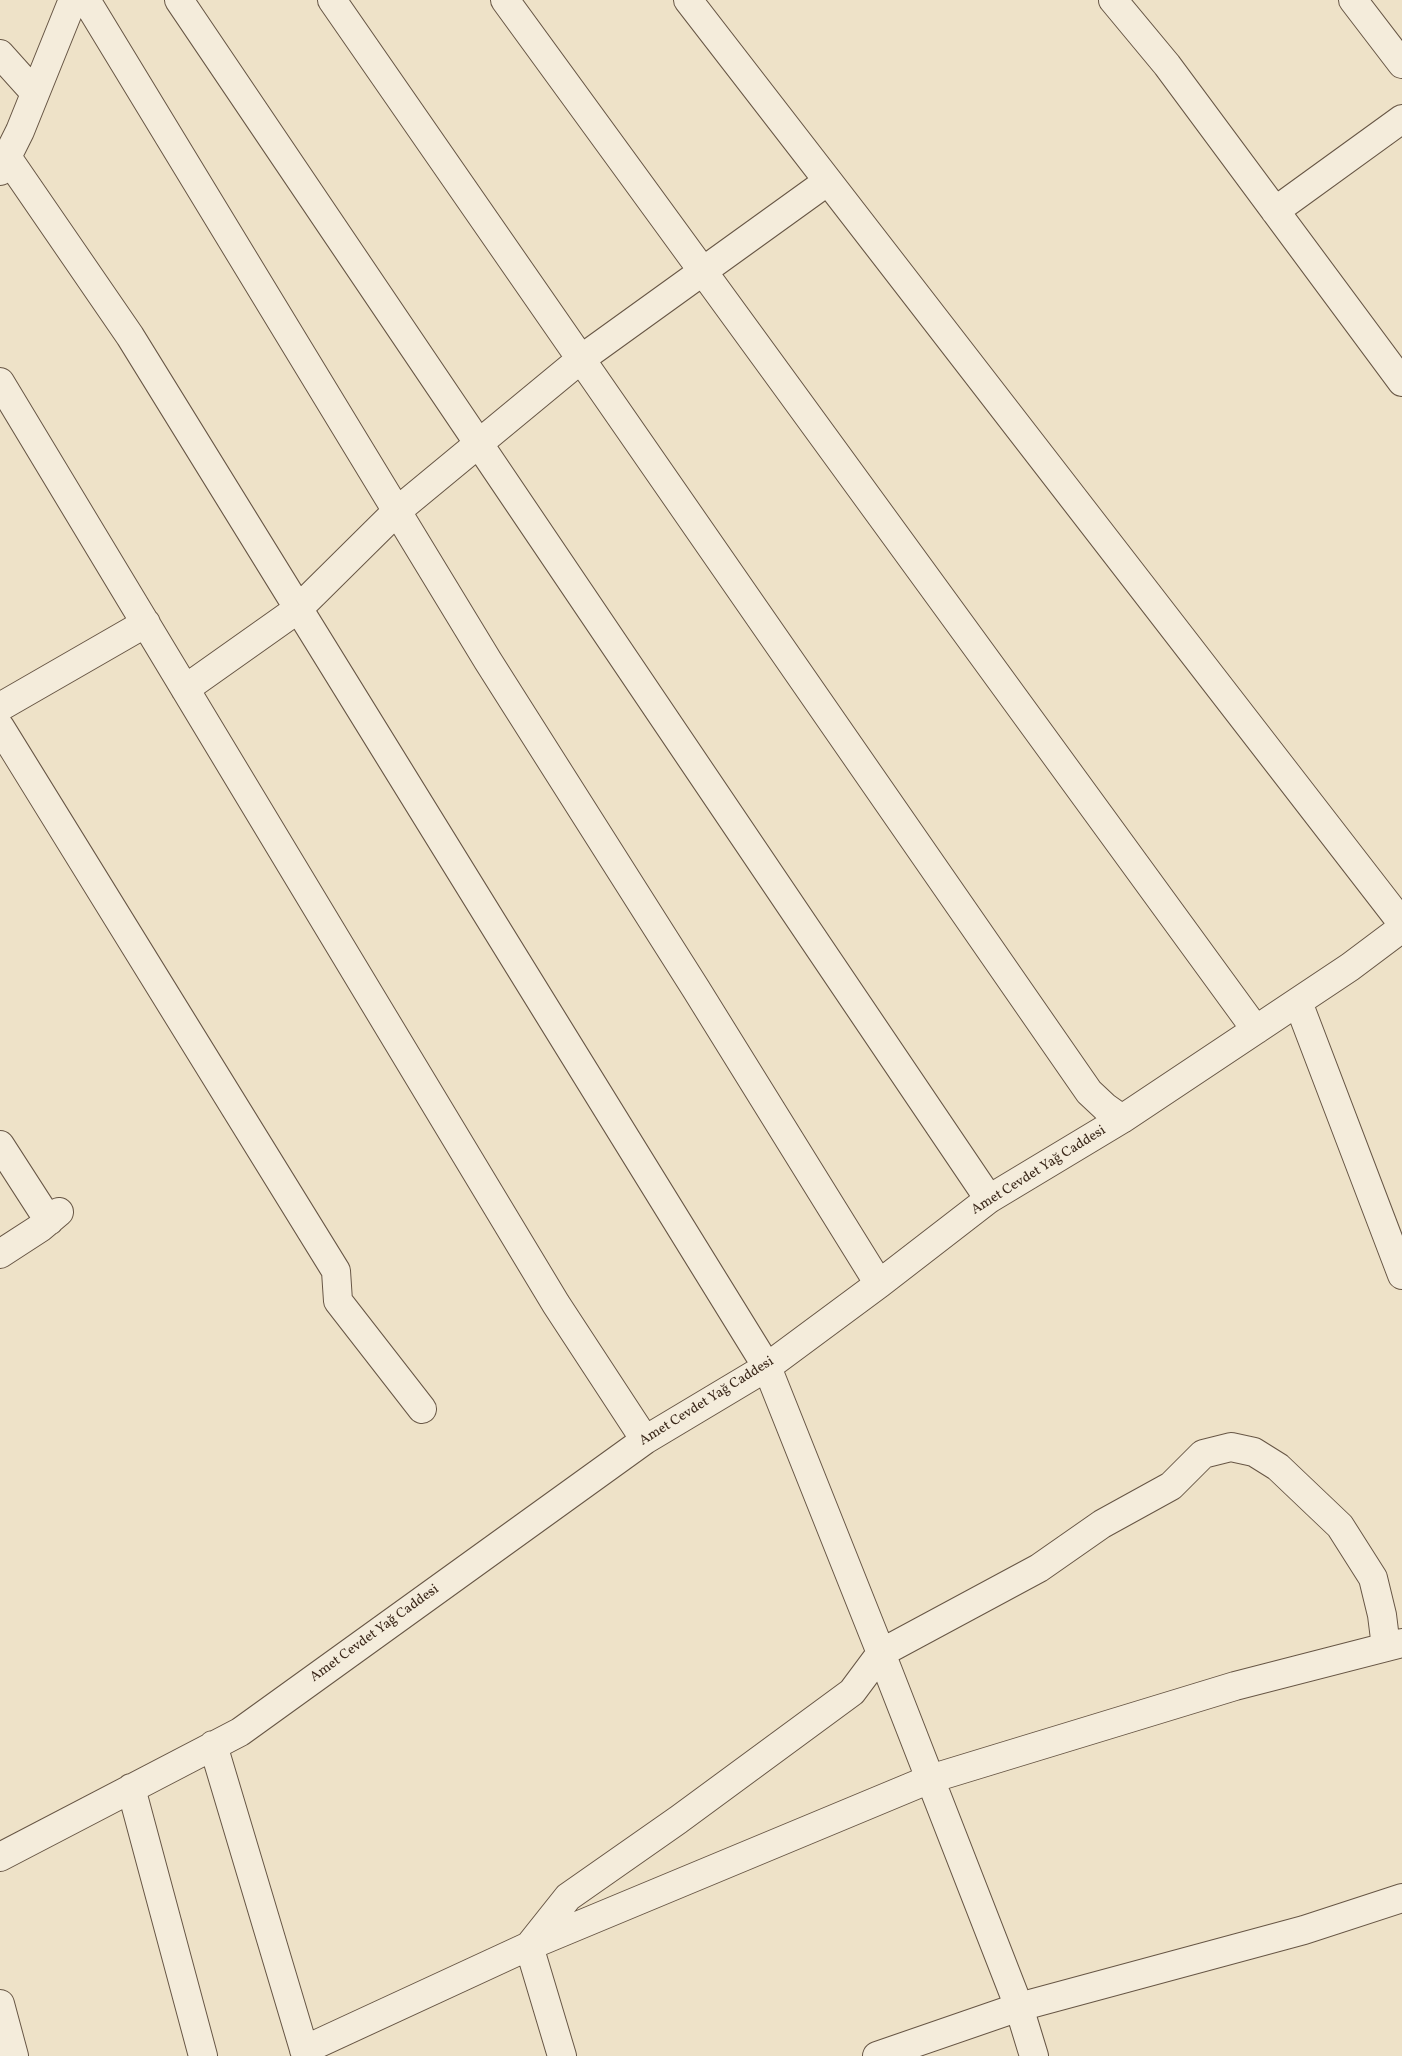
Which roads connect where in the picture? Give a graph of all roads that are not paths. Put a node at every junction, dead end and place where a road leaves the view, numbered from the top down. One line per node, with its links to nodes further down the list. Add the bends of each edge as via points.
1 (76, 0): 11 (street, via 70,7)
2 (86, 0): 21 (street)
3 (179, 0): 20 (street)
4 (332, 0): 17 (street)
5 (505, 0): 16 (street)
6 (688, 0): 14 (street)
7 (1113, 0): 15 (street, via 1167,65)
8 (1353, 0): 10 (street)
9 (0, 54): 11 (street)
10 (1402, 64)
11 (35, 93): 13 (street)
12 (1402, 118): 15 (street)
13 (4, 164): 22 (street, via 130,336)
14 (828, 181): 16 (street); 27 (street)
15 (1274, 210): 19 (street)
16 (702, 270): 17 (street); 30 (street)
17 (581, 359): 20 (street); 31 (street, via 1089,1092)
18 (0, 382): 23 (street)
19 (1402, 382)
20 (479, 444): 21 (street); 33 (street)
21 (397, 512): 22 (street); 36 (street)
22 (298, 609): 24 (street); 37 (street)
23 (146, 623): 24 (street); 25 (street)
24 (185, 689): 39 (street, via 551,1296)
25 (0, 706)
26 (0, 727): 38 (street, via 336,1271 338,1301)
27 (1402, 923)
28 (1402, 928): 29 (street, Amet Cevdet Yağ Caddesi)
29 (1298, 1002): 30 (street, Amet Cevdet Yağ Caddesi); 35 (street)
30 (1256, 1030): 31 (street, Amet Cevdet Yağ Caddesi)
31 (1122, 1119): 33 (street, Amet Cevdet Yağ Caddesi)
32 (0, 1145): 34 (street, via 54,1216)
33 (989, 1199): 36 (street, Amet Cevdet Yağ Caddesi)
34 (0, 1254)
35 (1402, 1275)
36 (879, 1284): 37 (street, Amet Cevdet Yağ Caddesi)
37 (767, 1367): 39 (street, Amet Cevdet Yağ Caddesi); 41 (street)
38 (422, 1409)
39 (645, 1440): 42 (street, Amet Cevdet Yağ Caddesi, via 240,1732)
40 (1394, 1645): 41 (street, via 1373,1578 1340,1526 1278,1467 1254,1452 1231,1447 1203,1454 1171,1486 1102,1524 1039,1568); 43 (street, via 1235,1686)
41 (881, 1653): 43 (street); 47 (street, via 852,1692 568,1897)
42 (213, 1745): 44 (street, Amet Cevdet Yağ Caddesi); 50 (street)
43 (930, 1779): 47 (street); 49 (street)
44 (131, 1788): 45 (street, Amet Cevdet Yağ Caddesi); 52 (street)
45 (0, 1856)
46 (1402, 1898): 49 (street, via 1304,1930)
47 (529, 1946): 50 (street); 53 (street)
48 (0, 2004): 51 (street)
49 (1019, 2007): 54 (street); 55 (street)
50 (305, 2053)
51 (14, 2056)
52 (203, 2056)
53 (562, 2056)
54 (876, 2056)
55 (1034, 2056)

